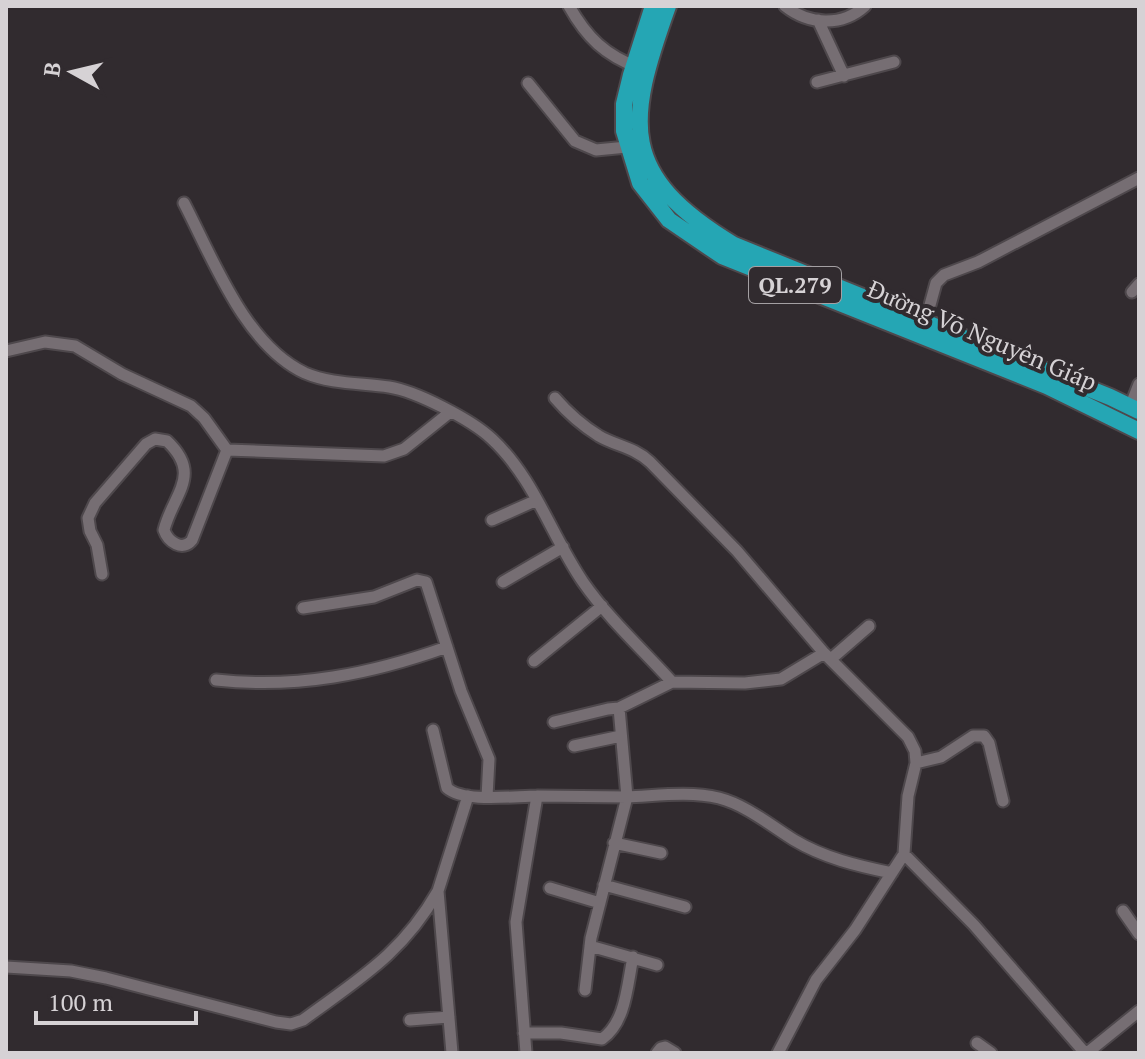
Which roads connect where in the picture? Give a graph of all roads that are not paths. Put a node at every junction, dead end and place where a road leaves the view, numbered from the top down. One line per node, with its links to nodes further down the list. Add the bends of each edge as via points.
1 (569, 6): 8 (street, via 612,58)
2 (653, 6): 8 (highway, Đường Võ Nguyên Giáp / QL.279)
3 (668, 6): 8 (highway, Đường Võ Nguyên Giáp / QL.279)
4 (785, 6): 6 (street)
5 (865, 6): 6 (street, via 836,22)
6 (818, 20): 9 (street)
7 (894, 62): 9 (street)
8 (640, 69): 12 (highway, Đường Võ Nguyên Giáp / QL.279, via 624,104); 15 (highway, Đường Võ Nguyên Giáp / QL.279, via 641,144 665,193 684,211 734,245)
9 (844, 76): 10 (street)
10 (817, 82)
11 (528, 83): 12 (street, via 575,141 596,150)
12 (627, 147): 15 (highway, Đường Võ Nguyên Giáp / QL.279, via 653,202 669,220 722,256)
13 (1139, 178): 15 (street, via 944,275 936,283)
14 (184, 203): 20 (street, via 248,323 294,366 320,378 413,393)
15 (924, 329): 19 (highway, Đường Võ Nguyên Giáp / QL.279); 21 (highway, Đường Võ Nguyên Giáp / QL.279)
16 (6, 351): 22 (street, via 45,342 75,346 191,406)
17 (1139, 384): 19 (street)
18 (555, 398): 32 (street, via 601,437 650,462)
19 (1135, 409)
20 (449, 413): 22 (street, via 404,449 384,456); 23 (street, via 489,436)
21 (1139, 431)
22 (227, 450): 26 (street, via 192,540 182,547 164,530 185,480 184,463 167,441 146,444 88,518)
23 (537, 500): 24 (street); 25 (street)
24 (492, 520)
25 (563, 547): 27 (street); 28 (street)
26 (102, 574)
27 (503, 582)
28 (602, 606): 33 (street); 35 (street)
29 (303, 608): 31 (street, via 369,598 422,580 429,586)
30 (869, 626): 32 (street)
31 (447, 647): 34 (street, via 378,670 272,684); 44 (street, via 489,759)
32 (828, 656): 35 (street, via 781,679); 41 (street, via 908,737)
33 (534, 661)
34 (216, 680)
35 (672, 682): 36 (street)
36 (619, 708): 37 (street); 39 (street)
37 (554, 722)
38 (433, 730): 42 (street, via 447,788)
39 (621, 736): 40 (street); 45 (street)
40 (574, 746)
41 (916, 763): 46 (street, via 941,757 973,736 984,736); 49 (street)
42 (468, 796): 44 (street); 53 (street)
43 (537, 796): 44 (street); 45 (street); 66 (street, via 516,922)
44 (487, 797)
45 (627, 797): 47 (street); 50 (street, via 721,799 836,859)
46 (1003, 801)
47 (614, 843): 48 (street); 51 (street)
48 (661, 853)
49 (904, 854): 50 (street); 74 (street)
50 (892, 873): 72 (street, via 816,980)
51 (604, 885): 54 (street); 55 (street)
52 (550, 888): 54 (street)
53 (438, 891): 61 (street, via 392,953 291,1024 71,971); 64 (street)
54 (600, 903): 58 (street)
55 (685, 907)
56 (1123, 911): 57 (street)
57 (1139, 934)
58 (590, 946): 59 (street); 62 (street)
59 (633, 957): 60 (street); 66 (street, via 615,1030 602,1039)
60 (657, 965)
61 (6, 967)
62 (585, 990)
63 (1139, 1011): 74 (street)
64 (449, 1017): 65 (street); 68 (street)
65 (410, 1020)
66 (524, 1033): 69 (street)
67 (977, 1043): 73 (street)
68 (452, 1053)
69 (526, 1053)
70 (657, 1053): 71 (street, via 665,1047)
71 (675, 1053)
72 (778, 1053)
73 (991, 1053)
74 (1086, 1053)

